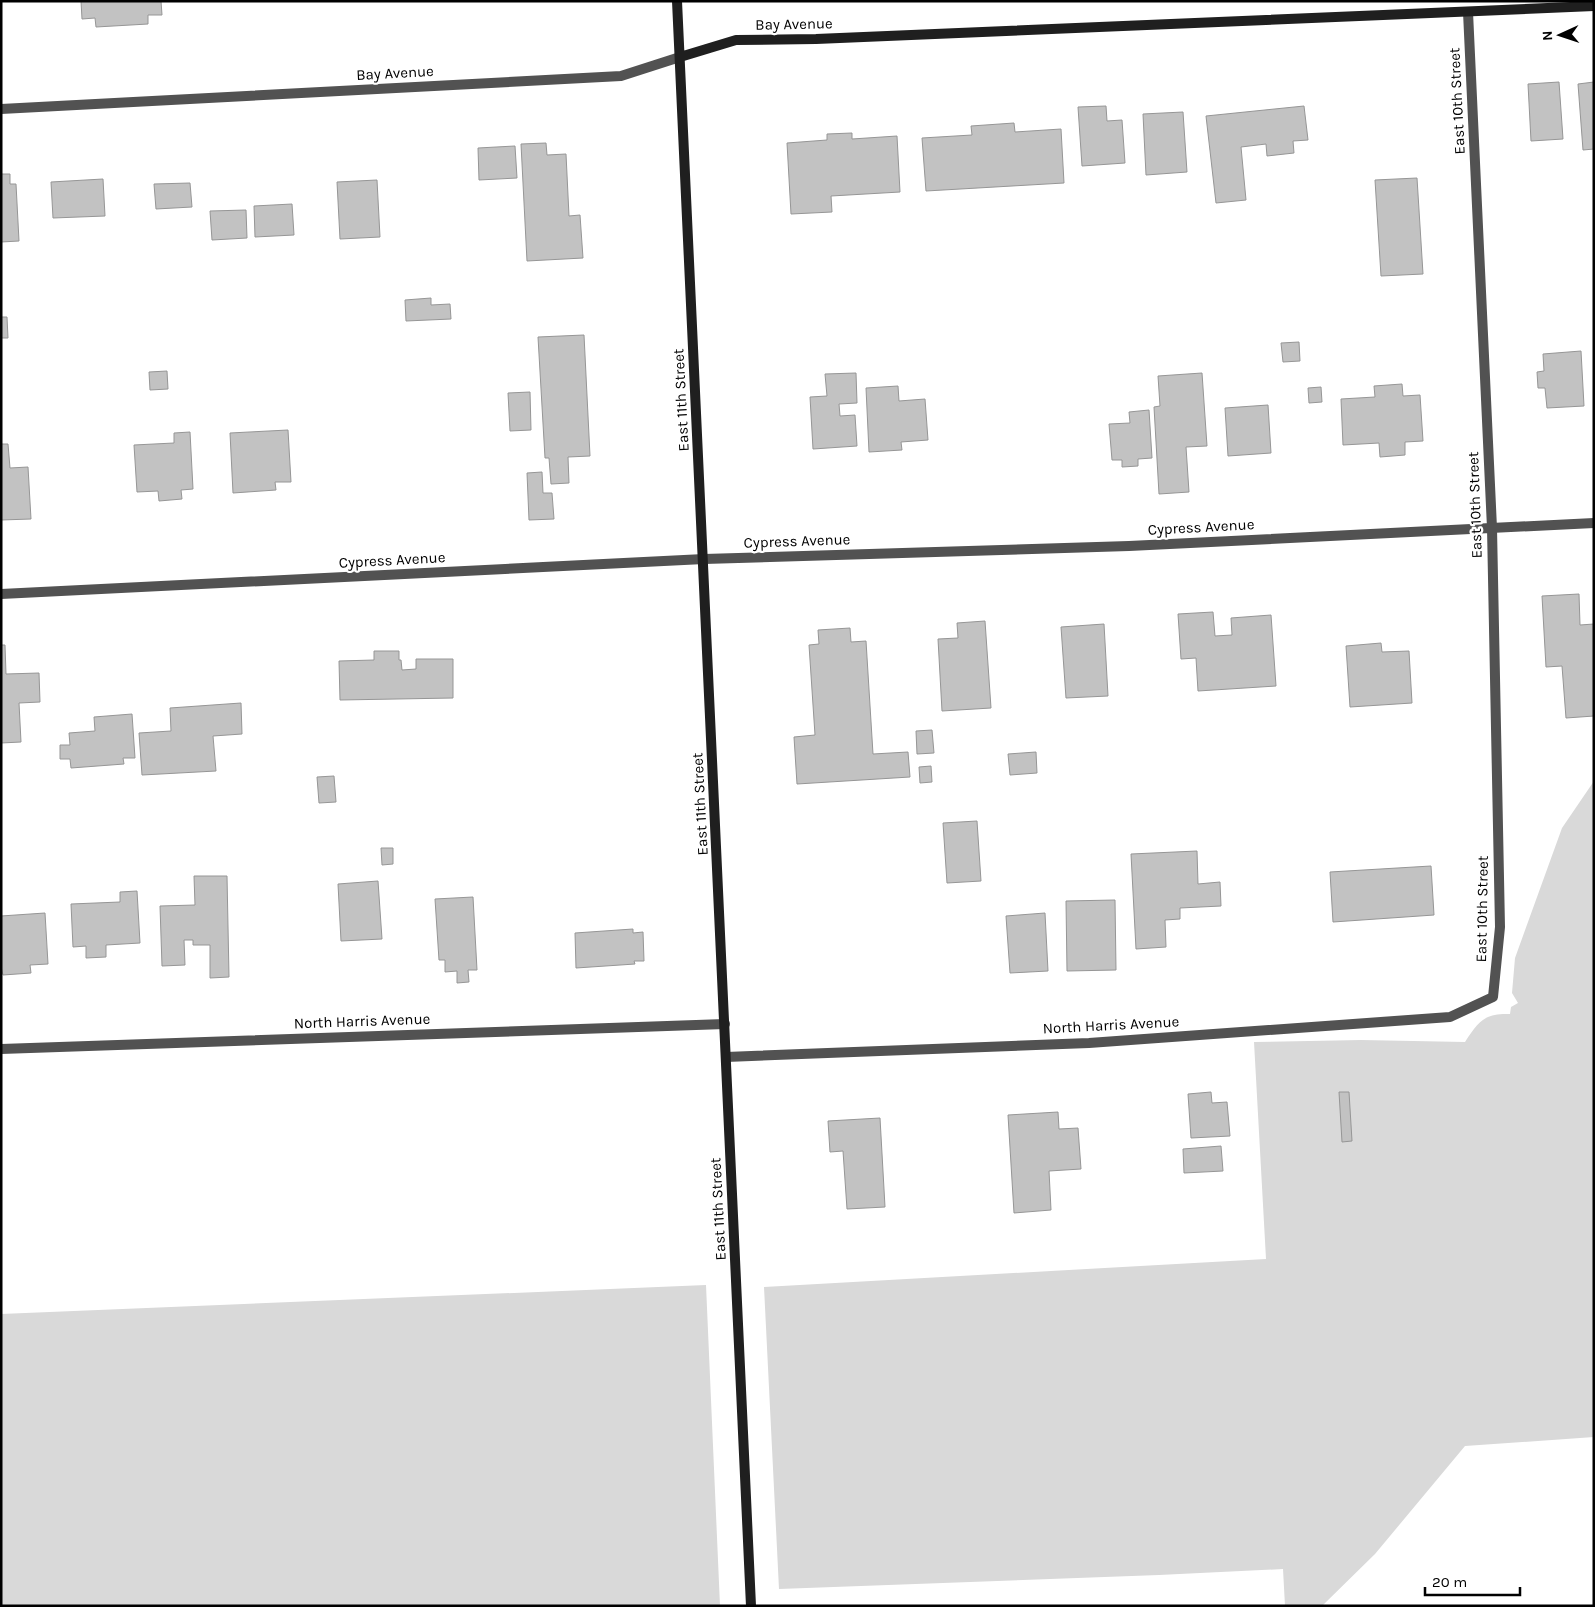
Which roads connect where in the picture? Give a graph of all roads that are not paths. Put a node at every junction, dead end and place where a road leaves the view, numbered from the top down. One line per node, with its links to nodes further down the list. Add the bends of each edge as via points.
1 (677, 1): 4 (main road, East 11th Street)
2 (1594, 6): 3 (main road, Bay Avenue)
3 (1468, 12): 4 (main road, Bay Avenue, via 736,40); 7 (street, East 10th Street)
4 (680, 57): 5 (street, Bay Avenue, via 621,76); 8 (main road, East 11th Street)
5 (1, 109)
6 (1594, 523): 7 (street, Cypress Avenue)
7 (1492, 528): 8 (street, Cypress Avenue, via 1129,546); 10 (street, East 10th Street, via 1500,927)
8 (704, 560): 9 (street, Cypress Avenue); 11 (main road, East 11th Street)
9 (1, 594)
10 (1493, 997): 13 (street, North Harris Avenue, via 1450,1017 1089,1043)
11 (725, 1024): 12 (street, North Harris Avenue); 13 (main road, East 11th Street)
12 (1, 1049)
13 (726, 1057): 14 (main road, East 11th Street)
14 (751, 1606)

